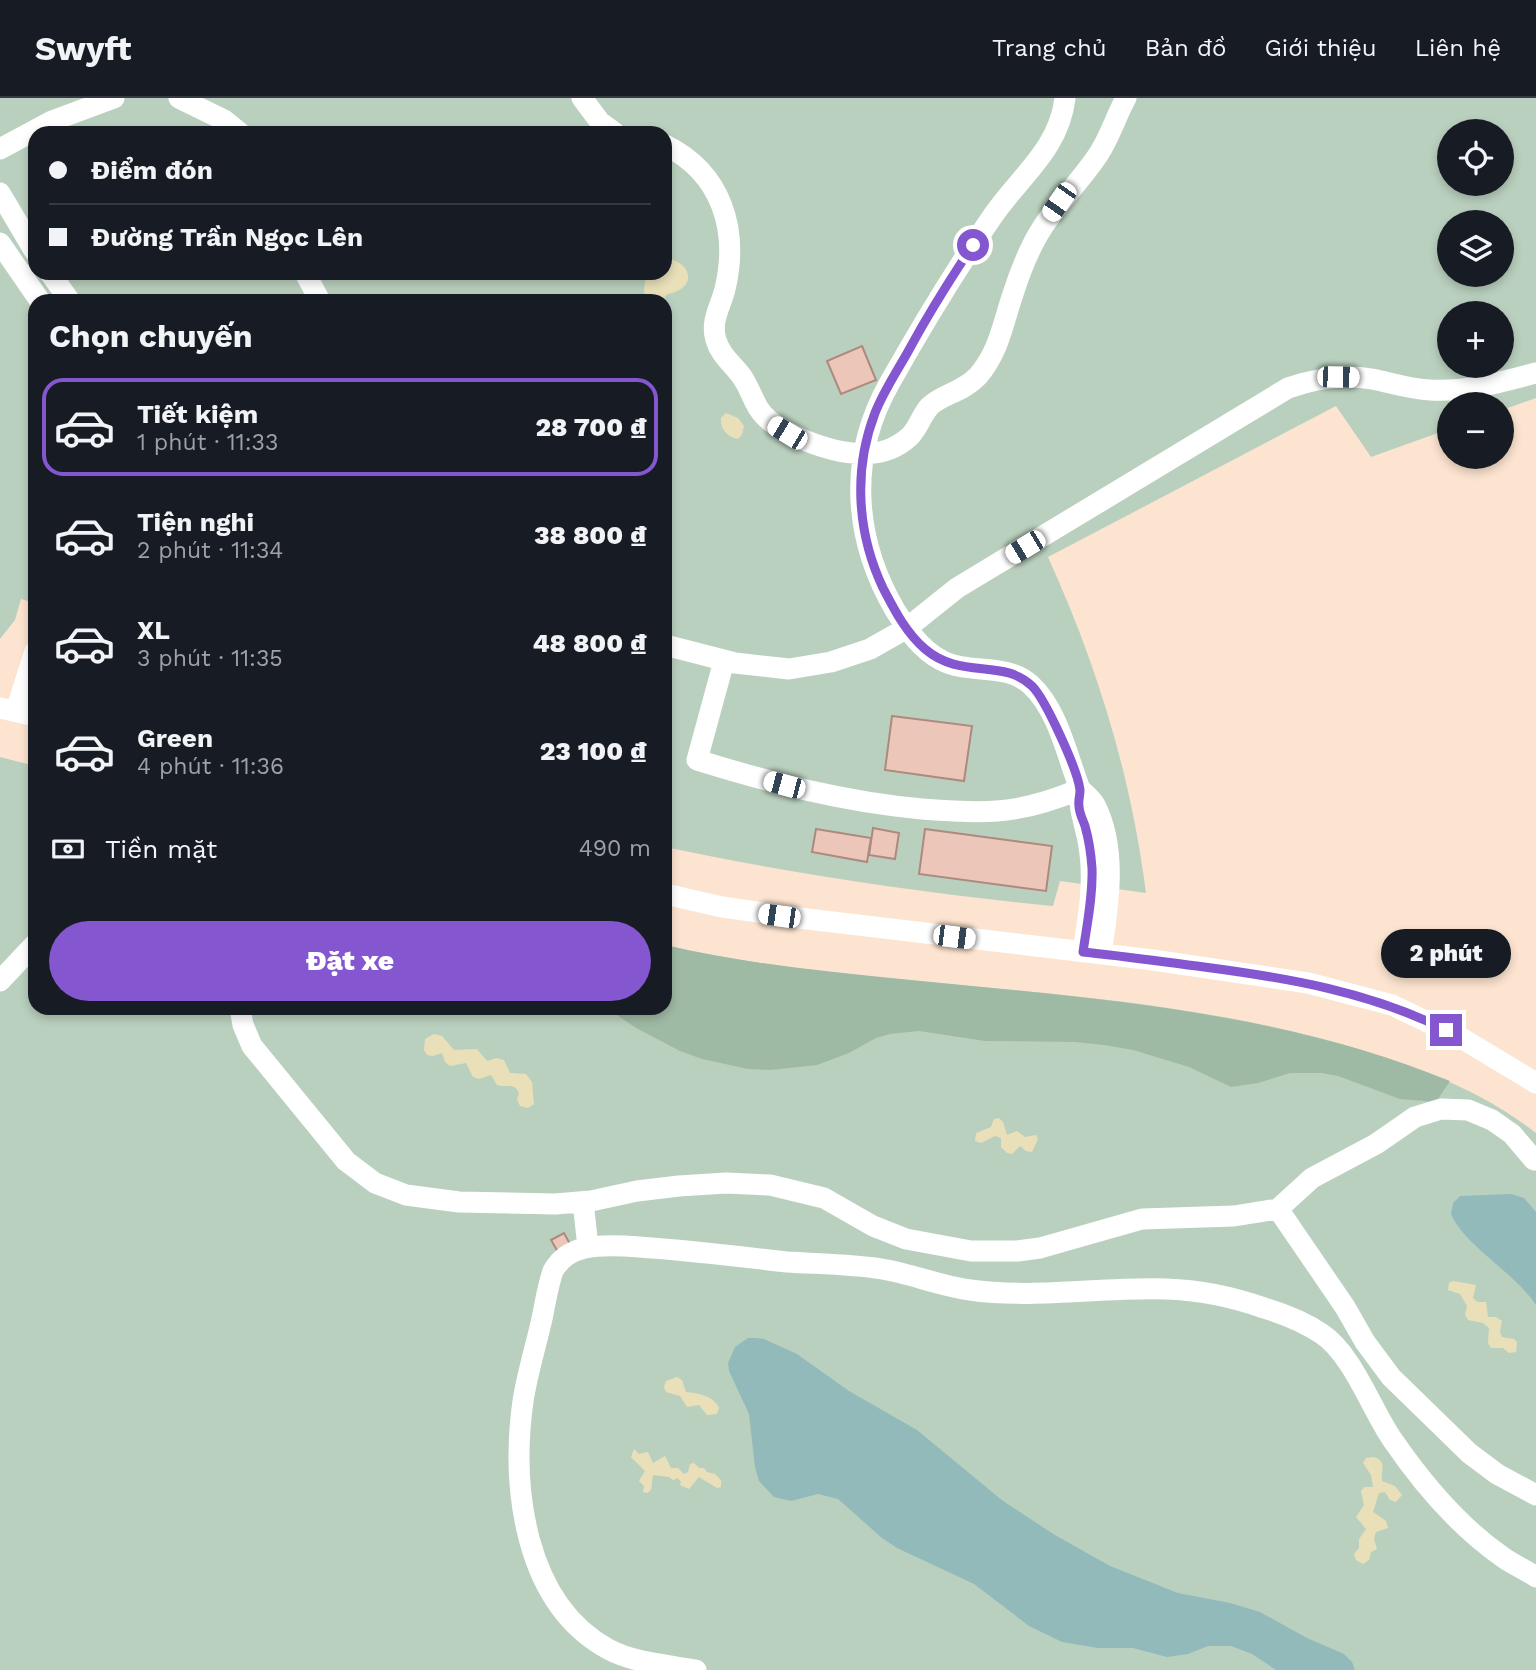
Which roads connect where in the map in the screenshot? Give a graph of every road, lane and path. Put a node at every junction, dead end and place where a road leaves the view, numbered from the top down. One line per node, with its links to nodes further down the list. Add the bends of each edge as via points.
1 (114, 98): 6 (street)
2 (179, 98): 7 (street)
3 (582, 98): 8 (street)
4 (1065, 98): 17 (street, via 1060,122 1045,153 993,215 891,380 874,414)
5 (1126, 98): 17 (street, via 1100,152 1036,238 987,363 970,384 932,404 908,438 889,449)
6 (43, 126)
7 (231, 126)
8 (605, 126)
9 (28, 134): 10 (street)
10 (0, 149)
11 (672, 149): 17 (street, via 712,185 727,216 728,272 713,330 718,346 774,425 836,452)
12 (0, 193): 13 (street)
13 (28, 240)
14 (0, 243): 15 (street)
15 (35, 294)
16 (1536, 373): 18 (street, via 1452,390 1355,377 1321,378 1288,388 957,588)
17 (864, 453): 18 (street, via 861,511 868,552)
18 (907, 628): 20 (street, via 870,649 810,666 789,669); 23 (street, via 941,660 962,668 1009,673 1034,688 1049,710)
19 (672, 647): 20 (street)
20 (724, 661): 23 (street, via 697,760 829,795 950,811 1023,807)
21 (28, 675): 22 (street)
22 (17, 712)
23 (1080, 789): 26 (street, via 1095,803 1106,844 1108,888)
24 (672, 896): 26 (street, via 799,918)
25 (28, 951): 27 (street)
26 (1092, 953): 29 (street, via 1273,976 1392,1005 1463,1039)
27 (0, 981)
28 (241, 1015): 31 (street, via 248,1038 268,1068 339,1155 375,1182 406,1195 440,1201)
29 (1536, 1083)
30 (1534, 1160): 32 (street, via 1512,1134 1492,1120 1468,1110 1441,1109 1415,1117 1312,1178)
31 (583, 1202): 32 (street, via 679,1185 770,1185 824,1198 906,1239 994,1252 1054,1245 1142,1219 1249,1215); 33 (street)
32 (1278, 1209): 34 (street)
33 (588, 1247): 35 (street, via 646,1247 862,1266 995,1293 1191,1291 1275,1311 1312,1328); 38 (street, via 561,1258 553,1271 527,1379 519,1444 531,1548 555,1600 596,1641 623,1655)
34 (1361, 1334): 35 (street); 36 (street, via 1391,1377 1468,1453)
35 (1338, 1348): 37 (street, via 1391,1438 1428,1486 1465,1526)
36 (1536, 1495)
37 (1536, 1577)
38 (693, 1670)

